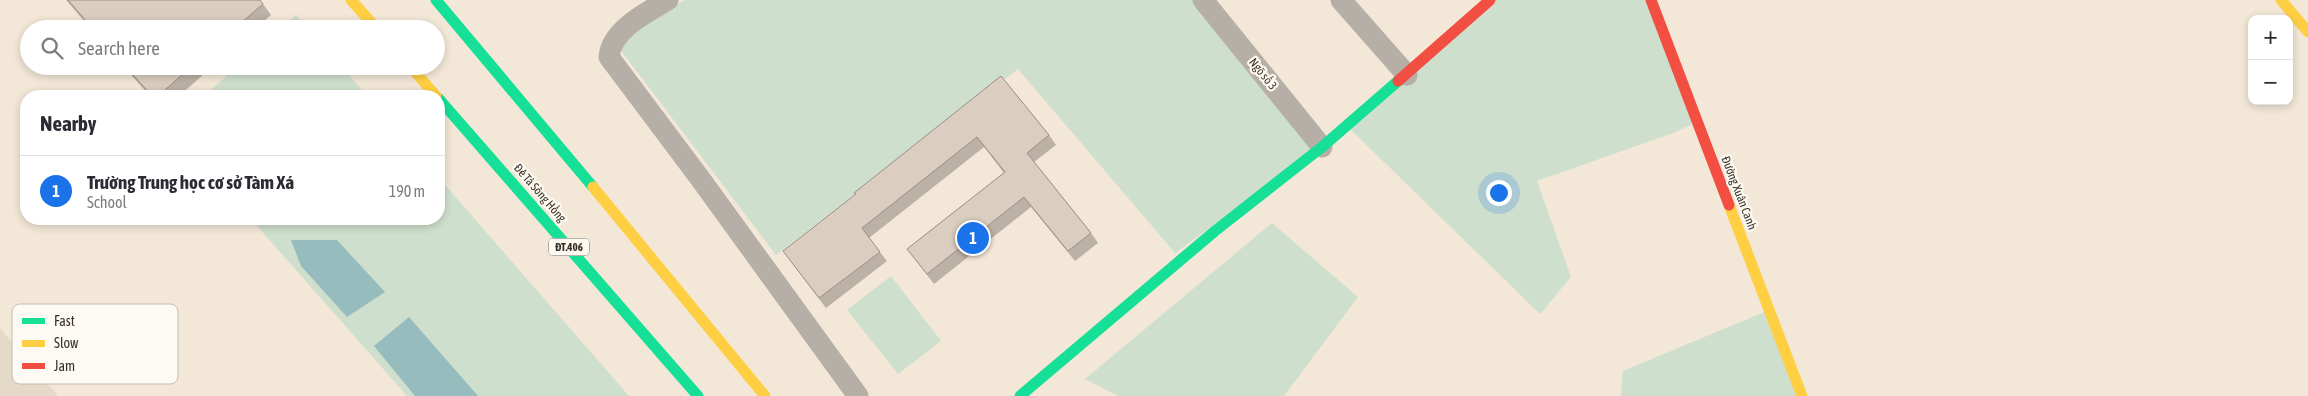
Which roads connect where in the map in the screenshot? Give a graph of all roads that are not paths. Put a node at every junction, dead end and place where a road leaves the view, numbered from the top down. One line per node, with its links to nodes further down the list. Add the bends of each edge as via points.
1 (351, 0): 9 (main road)
2 (436, 0): 17 (main road)
3 (1203, 0): 15 (street, Ngõ số 3)
4 (1341, 0): 12 (street)
5 (1490, 0): 12 (main road)
6 (1650, 0): 20 (main road, Đường Xuân Canh)
7 (2281, 0): 10 (main road)
8 (664, 1): 18 (street, via 614,40 609,57)
9 (369, 20)
10 (2308, 32)
11 (418, 75): 13 (main road)
12 (1407, 75): 15 (main road)
13 (431, 90)
14 (445, 107): 16 (main road, Đê Tả Sông Hồng / ĐT.406)
15 (1322, 147): 19 (main road, via 1215,231)
16 (698, 396)
17 (765, 396)
18 (858, 396)
19 (1020, 396)
20 (1802, 396)

